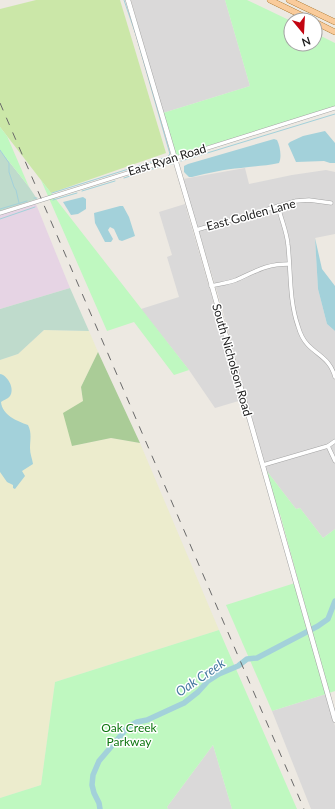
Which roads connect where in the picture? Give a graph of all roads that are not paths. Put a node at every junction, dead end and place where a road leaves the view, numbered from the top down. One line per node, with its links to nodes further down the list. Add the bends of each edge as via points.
1 (128, 0): 9 (street, South Nicholson Road)
2 (270, 0): 4 (main road)
3 (289, 0): 5 (main road)
4 (295, 12)
5 (335, 22)
6 (323, 26): 7 (main road)
7 (335, 32)
8 (335, 108): 9 (street, East Ryan Road)
9 (175, 158): 12 (street, East Ryan Road); 13 (street, South Nicholson Road)
10 (331, 203): 11 (street, East Golden Lane, via 309,200)
11 (278, 206): 13 (street, East Golden Lane); 14 (street, via 288,243)
12 (0, 213)
13 (196, 230): 15 (street, South Nicholson Road)
14 (289, 264): 15 (street, via 268,266 235,280); 16 (street, via 293,308 300,333 309,346 326,359)
15 (211, 286): 20 (street, South Nicholson Road)
16 (335, 377)
17 (335, 441): 18 (street)
18 (328, 446): 19 (street); 20 (street)
19 (335, 460)
20 (263, 465): 21 (street, South Nicholson Road)
21 (335, 719)

